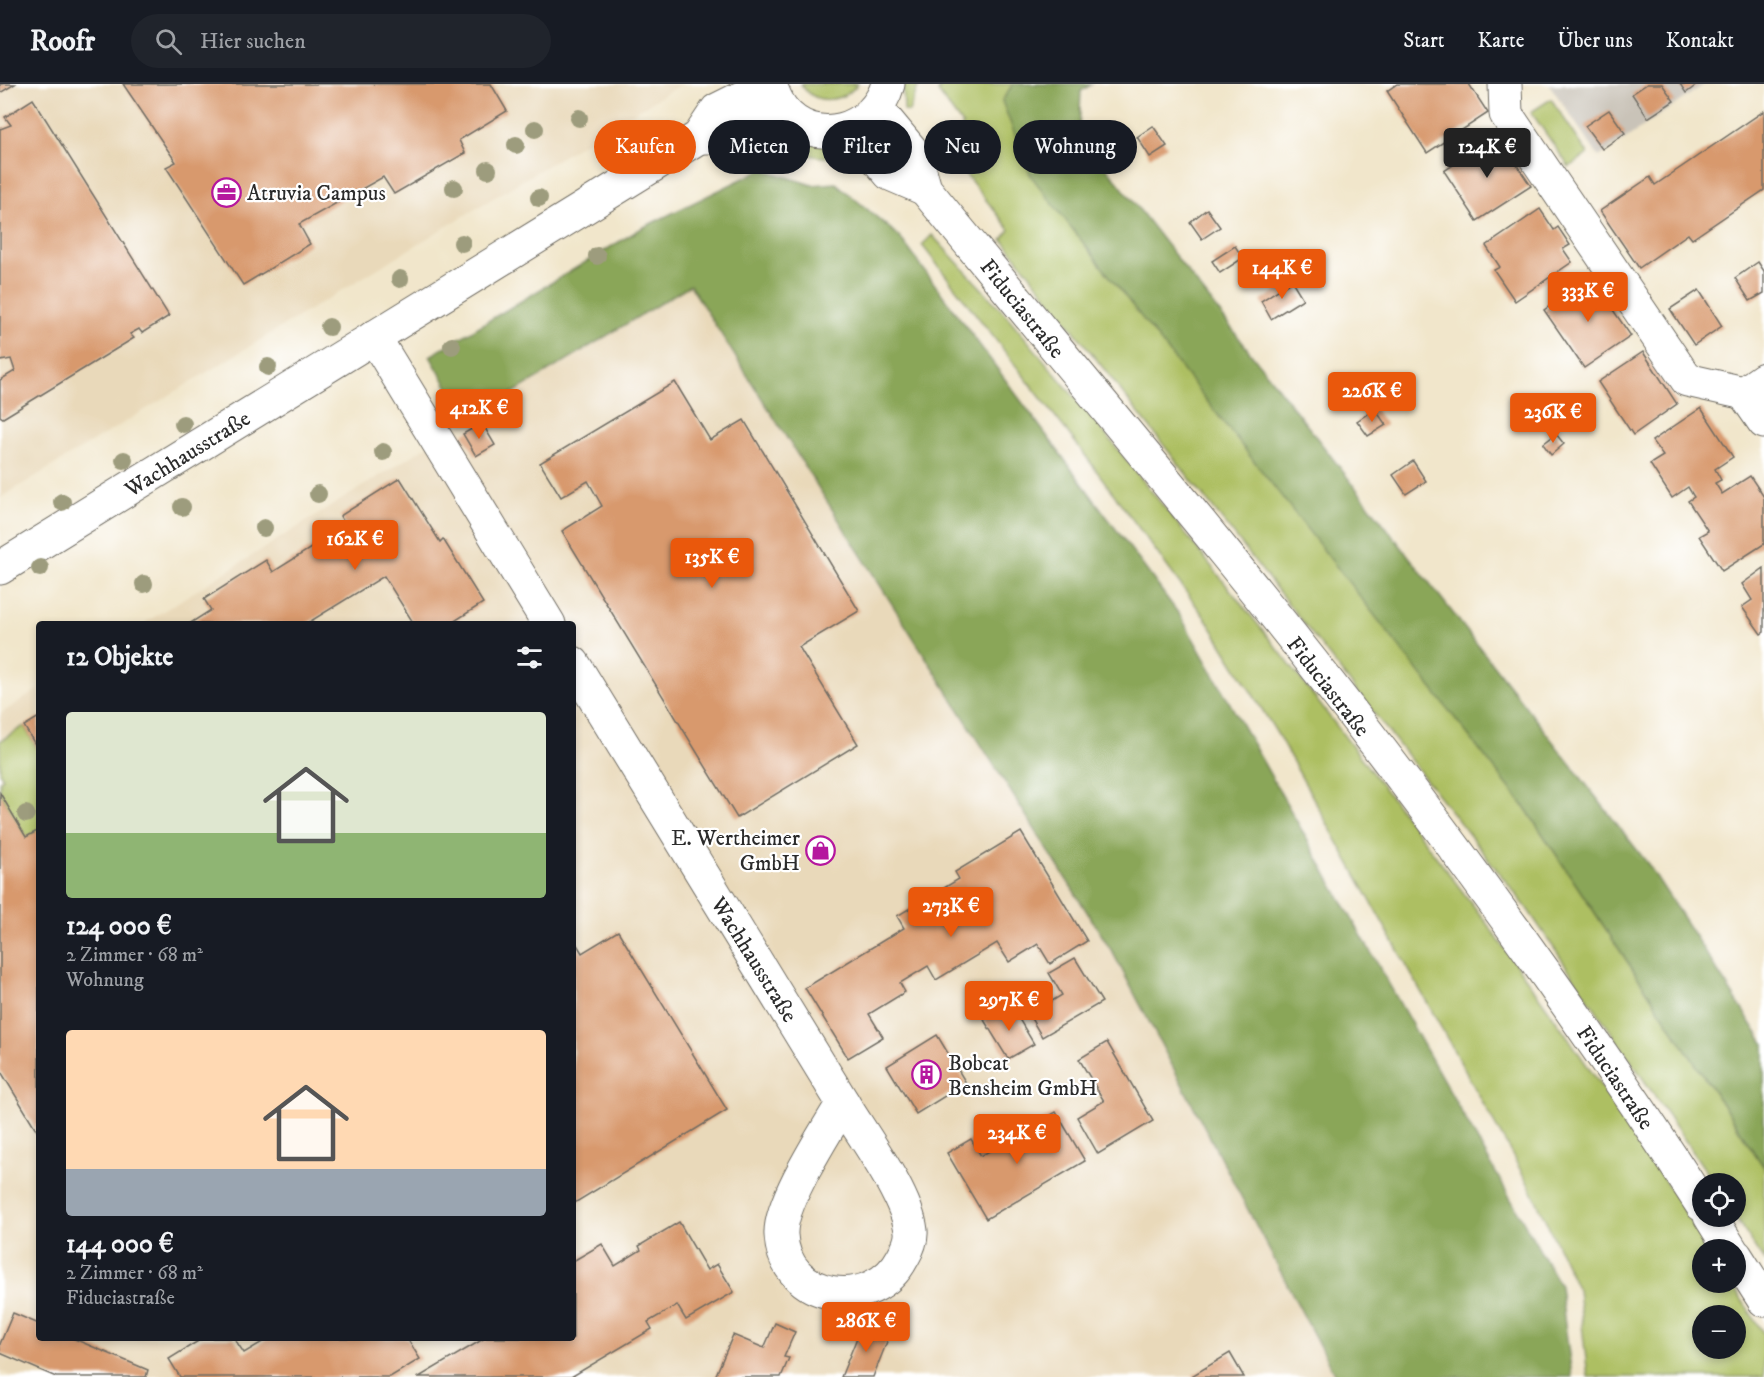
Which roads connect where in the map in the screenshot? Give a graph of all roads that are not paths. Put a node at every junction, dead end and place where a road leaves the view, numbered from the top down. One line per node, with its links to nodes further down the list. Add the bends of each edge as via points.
1 (1505, 84): 9 (street, via 1506,114 1687,380)
2 (774, 93): 5 (street, via 797,123); 8 (street, Wachhausstraße, via 732,137 699,137)
3 (883, 96): 4 (street, Fiduciastraße); 7 (street, Fiduciastraße, via 916,156)
4 (866, 120)
5 (822, 131)
6 (890, 174): 7 (street, Fiduciastraße)
7 (925, 189): 15 (street, Fiduciastraße, via 1398,773 1531,951)
8 (374, 337): 11 (street, Wachhausstraße); 12 (street)
9 (1754, 386): 10 (street)
10 (1764, 422)
11 (1, 563)
12 (547, 621)
13 (576, 668): 14 (street, Wachhausstraße)
14 (843, 1103): 14 (street, Wachhausstraße, via 790,1198 781,1233 786,1256 798,1274 815,1288 839,1294 878,1286 898,1267 912,1234 901,1198)
15 (1692, 1190)
16 (1746, 1272): 17 (street)
17 (1764, 1300)

